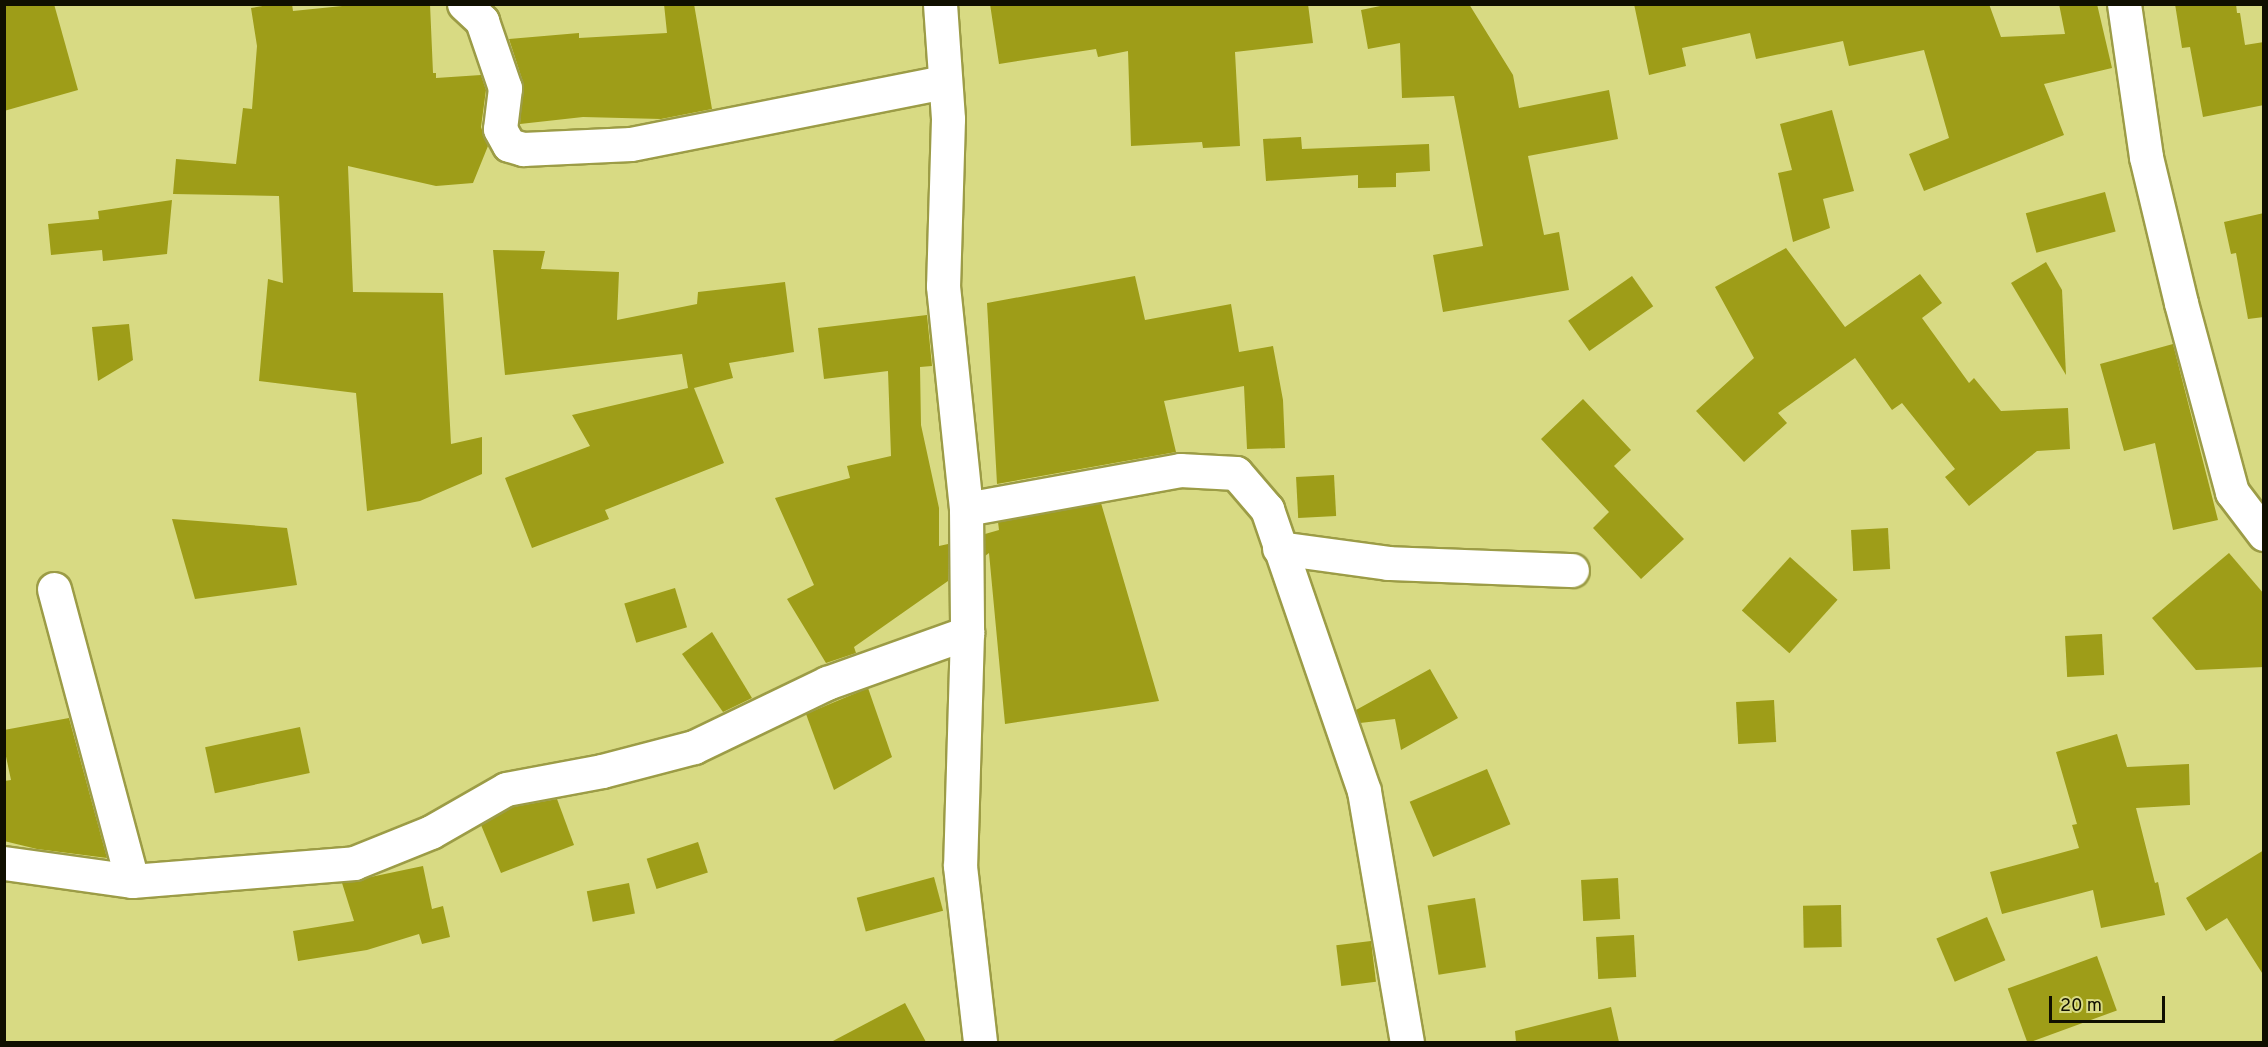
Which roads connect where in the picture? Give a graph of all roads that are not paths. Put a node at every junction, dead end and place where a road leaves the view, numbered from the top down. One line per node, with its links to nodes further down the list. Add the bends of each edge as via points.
1 (464, 4): 4 (street, via 482,21 506,88 500,129 509,144 523,149 631,144)
2 (940, 4): 4 (street)
3 (2124, 4): 6 (street, via 2146,157 2181,303 2232,492)
4 (945, 82): 5 (street, via 948,119 943,286)
5 (966, 509): 7 (street, via 1180,470 1236,473 1267,509); 10 (street)
6 (2264, 534)
7 (1279, 548): 8 (street, via 1388,564); 14 (street, via 1364,791)
8 (1572, 570)
9 (54, 589): 12 (street)
10 (967, 633): 12 (street, via 827,683 694,747 602,771 506,789 430,832 354,863); 13 (street, via 960,866)
11 (4, 863): 12 (street)
12 (132, 881)
13 (980, 1042)
14 (1407, 1042)

